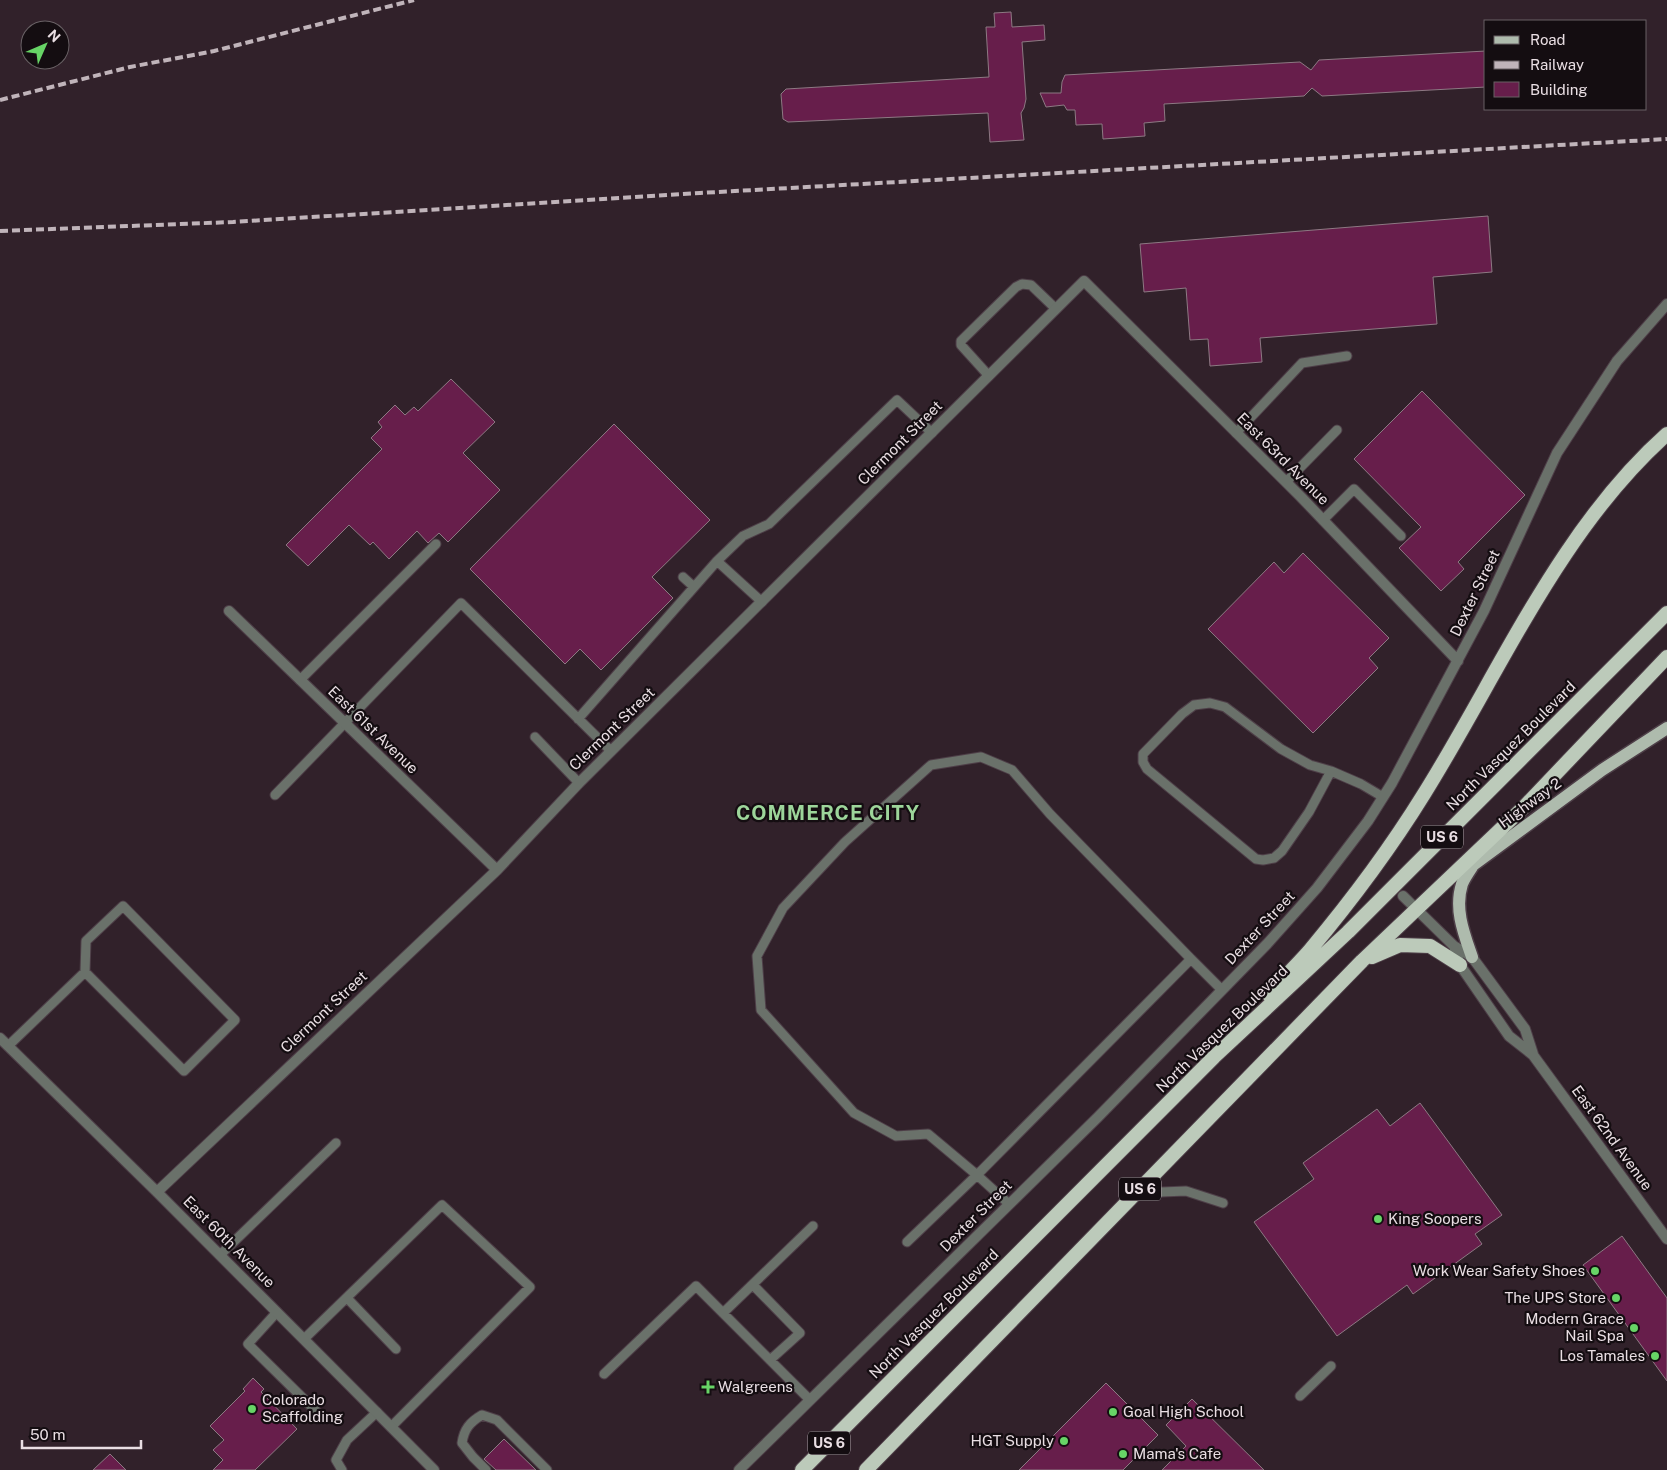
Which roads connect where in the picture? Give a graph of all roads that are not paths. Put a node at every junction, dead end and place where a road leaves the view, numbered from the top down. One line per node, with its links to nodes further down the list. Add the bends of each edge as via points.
1 (1084, 281): 3 (street, Clermont Street); 8 (street, East 63rd Avenue)
2 (1667, 304): 21 (street, Dexter Street, via 1617,361 1558,453)
3 (1056, 309): 5 (street, Clermont Street); 5 (lane, via 1030,284 1016,286 961,341)
4 (1347, 356): 8 (lane, via 1302,363)
5 (989, 376): 7 (street, Clermont Street)
6 (1337, 430): 10 (lane)
7 (932, 433): 14 (lane, via 897,400 769,524 743,536); 17 (street, Clermont Street)
8 (1236, 433): 10 (street, East 63rd Avenue)
9 (1667, 434): 44 (highway, via 1622,480 1566,555 1423,795 1373,870 1309,951)
10 (1286, 482): 11 (street, East 63rd Avenue)
11 (1323, 520): 12 (lane, via 1354,489); 21 (street, East 63rd Avenue)
12 (1401, 536)
13 (436, 544): 22 (lane)
14 (717, 561): 16 (lane); 17 (lane)
15 (683, 577): 16 (lane)
16 (694, 587): 23 (lane)
17 (762, 602): 27 (street, Clermont Street)
18 (229, 612): 22 (street, East 61st Avenue)
19 (1667, 613): 44 (highway, North Vasquez Boulevard / US 6, via 1348,932)
20 (1667, 657): 35 (highway, US 6, via 1525,806)
21 (1458, 661): 31 (street, Dexter Street)
22 (300, 680): 24 (street, East 61st Avenue)
23 (578, 719): 24 (lane, via 461,603); 27 (lane)
24 (345, 724): 30 (lane); 33 (street, East 61st Avenue)
25 (1667, 728): 32 (main road, Highway 2, via 1602,770)
26 (535, 737): 29 (lane)
27 (611, 751): 29 (street, Clermont Street)
28 (1331, 771): 28 (lane, via 1310,765 1281,749 1225,707 1210,703 1194,705 1182,714 1143,754 1147,769 1256,859 1263,860 1274,858 1282,851 1309,812); 31 (lane)
29 (578, 783): 33 (street, Clermont Street)
30 (275, 795)
31 (1383, 798): 40 (street, Dexter Street, via 1317,888)
32 (1474, 864): 35 (main road, Highway 2); 38 (main road, via 1462,884 1459,901)
33 (497, 870): 47 (street, Clermont Street)
34 (1403, 896): 35 (street, East 62nd Avenue)
35 (1416, 909): 37 (highway, US 6); 38 (street, East 62nd Avenue)
36 (1191, 959): 40 (lane); 46 (lane); 46 (lane, via 1050,814 1012,770 981,758 932,765 845,842 783,908 757,956 761,1010 854,1114 896,1136 928,1134)
37 (1362, 961): 38 (highway, via 1400,946 1430,946); 48 (highway, US 6)
38 (1466, 961): 43 (street, East 62nd Avenue, via 1509,1036); 43 (street, East 62nd Avenue, via 1525,1029)
39 (84, 972): 39 (lane, via 184,1071 235,1020 123,906 86,941); 42 (lane)
40 (1222, 990): 50 (street, Dexter Street)
41 (0, 1038): 42 (street, East 60th Avenue)
42 (8, 1046): 47 (street, East 60th Avenue)
43 (1533, 1055): 52 (street, East 62nd Avenue)
44 (1214, 1057): 74 (highway, North Vasquez Boulevard / US 6)
45 (336, 1143): 54 (lane)
46 (977, 1175): 50 (lane); 53 (lane)
47 (157, 1192): 54 (street, East 60th Avenue)
48 (1137, 1193): 49 (lane, via 1186,1191); 75 (highway, US 6)
49 (1223, 1203)
50 (1009, 1204): 65 (street, Dexter Street)
51 (813, 1226): 55 (lane)
52 (1667, 1239)
53 (907, 1242)
54 (220, 1255): 57 (street, East 60th Avenue)
55 (753, 1285): 58 (lane); 61 (lane, via 800,1333)
56 (347, 1298): 59 (lane); 60 (lane); 68 (lane, via 442,1204 530,1287)
57 (277, 1312): 59 (street, East 60th Avenue); 66 (lane, via 248,1344)
58 (723, 1313): 61 (lane); 63 (lane, via 696,1286)
59 (304, 1339): 67 (street, East 60th Avenue)
60 (396, 1349)
61 (770, 1360): 65 (lane)
62 (1331, 1366): 64 (lane)
63 (604, 1374)
64 (1300, 1396)
65 (810, 1400): 73 (street, Dexter Street)
66 (316, 1411)
67 (377, 1412): 68 (street, East 60th Avenue); 69 (lane, via 347,1440 336,1460)
68 (392, 1427): 70 (street, East 60th Avenue)
69 (342, 1470)
70 (434, 1470)
71 (486, 1470): 72 (lane, via 462,1443 471,1421 482,1416 497,1420)
72 (547, 1470)
73 (739, 1470)
74 (802, 1470)
75 (866, 1470)

